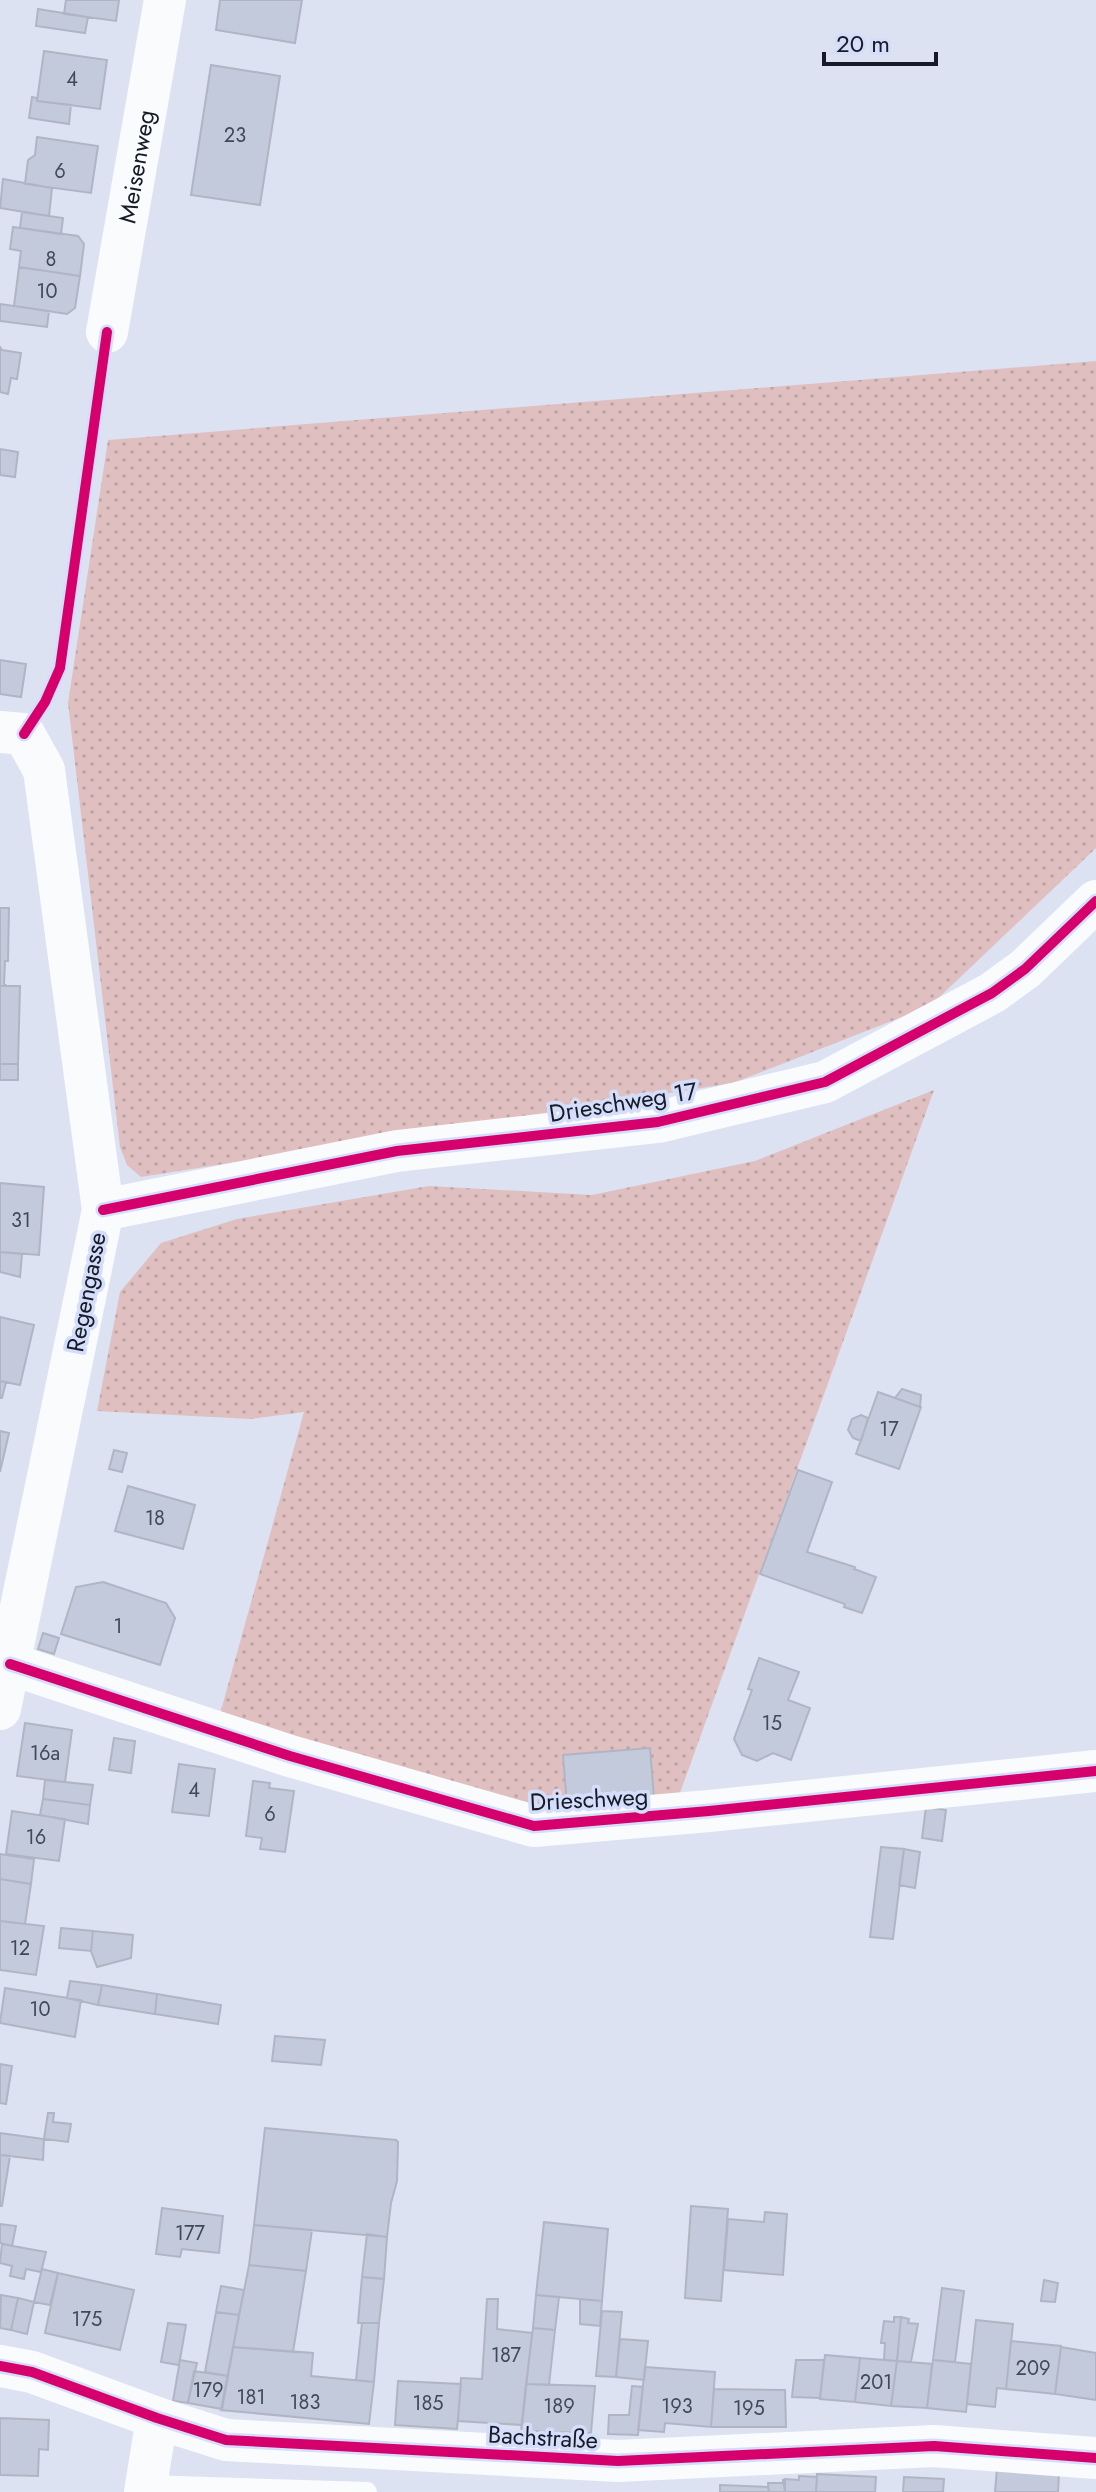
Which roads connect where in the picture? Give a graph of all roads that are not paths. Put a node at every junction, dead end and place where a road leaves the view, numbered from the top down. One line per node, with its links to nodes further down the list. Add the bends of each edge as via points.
1 (165, 0): 2 (street, Meisenweg)
2 (107, 332)
3 (12, 733): 5 (street, Regengasse, via 44,770)
4 (1096, 901): 5 (street, Drieschweg 17, via 992,993 825,1082 658,1122 397,1151)
5 (103, 1210): 6 (street, Regengasse)
6 (10, 1664): 7 (street, Regengasse); 8 (street, Drieschweg, via 290,1756 534,1826)
7 (0, 1709)
8 (1096, 1771)
9 (0, 2366): 10 (street, Bachstraße, via 32,2372)
10 (157, 2418): 12 (street, Bachstraße, via 226,2440); 13 (street)
11 (1096, 2458): 12 (street, Bachstraße, via 934,2446)
12 (625, 2477)
13 (145, 2488): 14 (lane)
14 (367, 2492)

